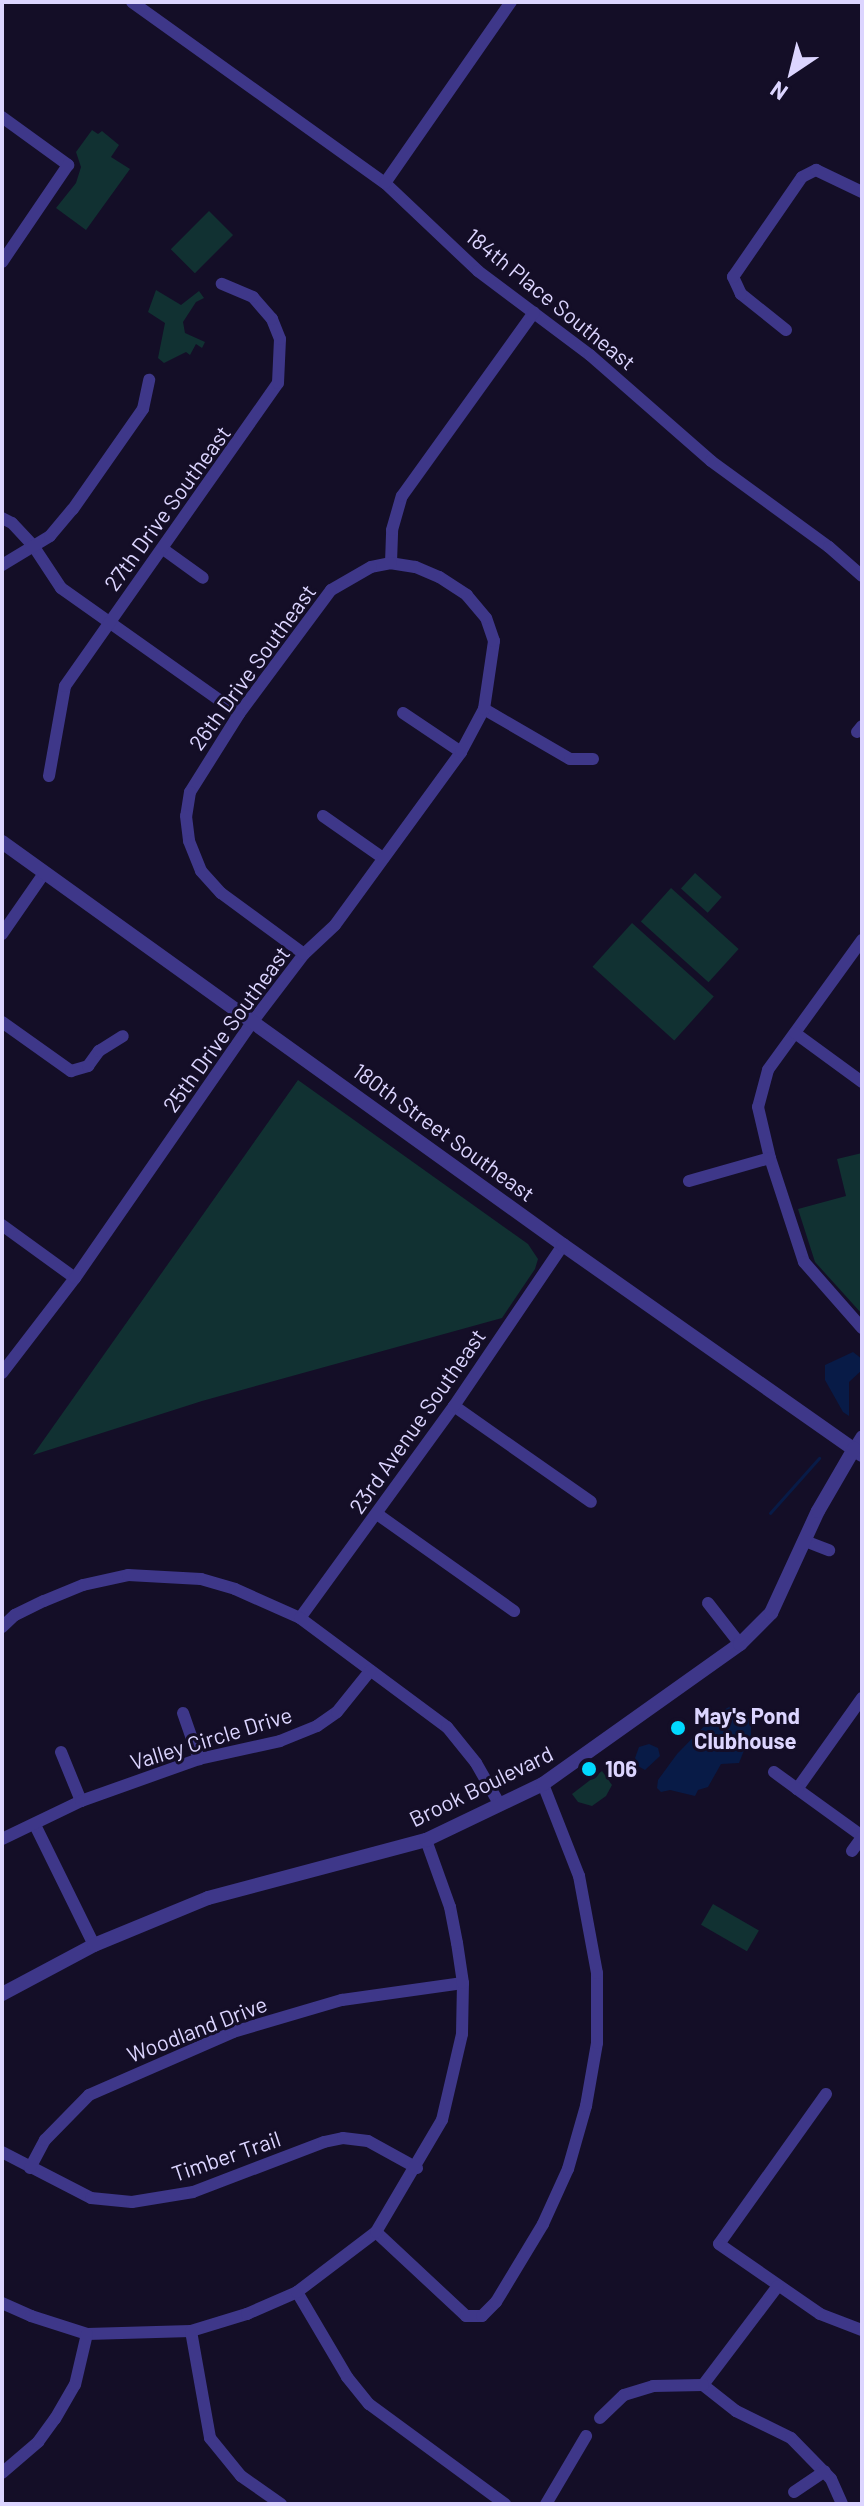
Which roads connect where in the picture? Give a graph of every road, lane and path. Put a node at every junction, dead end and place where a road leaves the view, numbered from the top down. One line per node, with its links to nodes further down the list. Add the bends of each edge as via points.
1 (132, 2): 4 (street, 184th Place Southeast)
2 (511, 2): 4 (street)
3 (2, 117): 6 (street, via 68,165)
4 (385, 183): 8 (street, 184th Place Southeast, via 478,271)
5 (862, 192): 9 (street, via 816,170 802,177 732,281)
6 (4, 253)
7 (222, 284): 13 (street, 27th Drive Southeast, via 253,297 272,319 280,339 278,383)
8 (534, 312): 14 (street, via 402,496 392,530); 16 (street, 184th Place Southeast, via 625,383 711,461)
9 (786, 330)
10 (149, 380): 12 (street, via 143,409 73,509)
11 (2, 518): 12 (street)
12 (34, 547): 15 (street); 18 (street, via 61,588)
13 (163, 549): 17 (street); 18 (street, 27th Drive Southeast)
14 (391, 563): 19 (street, 25th Drive Southeast, via 439,577 467,595 486,618 494,641); 21 (street, 26th Drive Southeast, via 371,567 331,590)
15 (2, 565)
16 (862, 576)
17 (203, 578)
18 (110, 622): 21 (street); 24 (street, 27th Drive Southeast, via 65,686)
19 (484, 709): 22 (street, 25th Drive Southeast); 23 (street, via 570,759)
20 (403, 713): 22 (street)
21 (239, 714): 31 (street, 26th Drive Southeast, via 190,792 189,835 201,871 221,893)
22 (461, 752): 27 (street, 25th Drive Southeast)
23 (593, 759)
24 (49, 776)
25 (323, 816): 27 (street)
26 (2, 842): 28 (street, 180th Street Southeast)
27 (383, 858): 31 (street, 25th Drive Southeast, via 335,925)
28 (45, 872): 29 (street); 32 (street, 180th Street Southeast)
29 (2, 934)
30 (862, 940): 34 (street)
31 (304, 954): 32 (street, 25th Drive Southeast)
32 (253, 1021): 40 (street, 180th Street Southeast); 41 (street, 25th Drive Southeast)
33 (3, 1024): 35 (street, via 71,1071 88,1066 99,1051)
34 (795, 1033): 36 (street); 37 (street, via 761,1087 758,1107)
35 (123, 1036)
36 (862, 1082)
37 (770, 1158): 38 (street); 42 (street, via 804,1262)
38 (689, 1181)
39 (2, 1225): 41 (street)
40 (563, 1245): 44 (street, 23rd Avenue Southeast); 45 (street, 180th Street Southeast)
41 (75, 1278): 43 (street, 25th Drive Southeast)
42 (862, 1328)
43 (2, 1373)
44 (454, 1406): 46 (street); 47 (street, 23rd Avenue Southeast)
45 (859, 1447): 48 (street, Brook Boulevard)
46 (591, 1502)
47 (377, 1514): 51 (street); 52 (street, 23rd Avenue Southeast)
48 (805, 1541): 49 (street); 54 (street, Brook Boulevard, via 771,1613)
49 (829, 1550)
50 (708, 1603): 54 (street)
51 (514, 1611)
52 (300, 1618): 53 (street, via 201,1579 128,1575 83,1585 15,1615); 55 (street)
53 (2, 1627)
54 (740, 1644): 61 (street, Brook Boulevard)
55 (370, 1671): 59 (street, Valley Circle Drive, via 337,1712 317,1726 280,1741); 64 (street, via 447,1727)
56 (862, 1698): 62 (street)
57 (183, 1713): 59 (street)
58 (61, 1752): 63 (street)
59 (199, 1759): 63 (street, Valley Circle Drive)
60 (774, 1772): 62 (street)
61 (543, 1784): 64 (street, Brook Boulevard); 77 (street, via 579,1876 597,1973 597,2043 568,2169 543,2224 482,2316 466,2316)
62 (797, 1789): 66 (street)
63 (81, 1801): 65 (street, Valley Circle Drive)
64 (500, 1805): 68 (street, Brook Boulevard)
65 (35, 1825): 67 (street, Valley Circle Drive); 70 (street)
66 (862, 1836): 69 (street)
67 (2, 1839)
68 (426, 1840): 70 (street, Brook Boulevard, via 208,1898); 71 (street, via 450,1907)
69 (852, 1851)
70 (94, 1945): 72 (street, Brook Boulevard)
71 (463, 1983): 75 (street, Woodland Drive, via 342,2000 233,2032 89,2095 45,2140); 76 (street, via 455,2074 442,2120)
72 (2, 1994)
73 (826, 2094): 78 (street, via 719,2244)
74 (2, 2152): 75 (street, Timber Trail)
75 (30, 2168): 76 (street, Timber Trail, via 91,2198 132,2202 193,2192 343,2138 368,2141)
76 (417, 2168): 77 (street)
77 (376, 2232): 79 (street)
78 (778, 2286): 81 (street, via 820,2314); 84 (street)
79 (297, 2292): 82 (street); 91 (street, via 369,2404)
80 (2, 2303): 83 (street)
81 (859, 2324)
82 (191, 2331): 83 (street); 90 (street, via 210,2438 241,2476)
83 (87, 2334): 88 (street, via 75,2385 55,2419)
84 (703, 2385): 85 (street, via 653,2386 624,2395); 87 (street, via 736,2411 791,2438)
85 (600, 2418)
86 (586, 2436): 92 (street)
87 (825, 2471): 89 (street); 93 (street)
88 (2, 2473)
89 (794, 2492)
90 (281, 2504)
91 (505, 2504)
92 (546, 2504)
93 (842, 2504)

